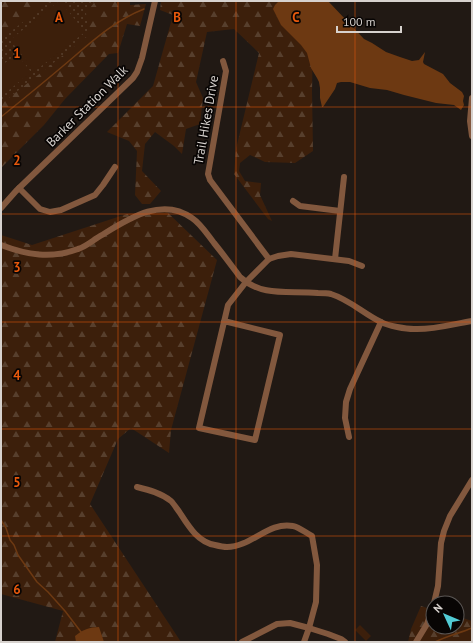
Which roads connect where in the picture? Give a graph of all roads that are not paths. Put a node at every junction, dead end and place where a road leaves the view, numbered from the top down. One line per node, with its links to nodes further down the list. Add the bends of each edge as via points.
1 (155, 1): 7 (street, Barker Station Walk, via 142,58 133,78)
2 (223, 61): 12 (street, Trail Hikes Drive, via 226,71 208,174)
3 (472, 98): 4 (street)
4 (472, 136)
5 (115, 167): 7 (street, via 95,195 61,210 50,212 40,208)
6 (344, 177): 10 (street)
7 (19, 188): 9 (street, Barker Station Walk)
8 (293, 201): 10 (street, via 300,206)
9 (1, 208)
10 (340, 211): 13 (street)
11 (1, 245): 15 (street, via 26,253 61,254 79,249 141,214 170,209 191,217 202,226)
12 (269, 259): 13 (street, via 291,254); 15 (street)
13 (335, 259): 14 (street)
14 (362, 266)
15 (246, 282): 17 (street, via 228,305); 18 (street, via 268,291 329,294 344,299)
16 (472, 321): 18 (street, via 414,329)
17 (224, 322): 17 (street, via 199,428 255,440 280,335)
18 (381, 322): 19 (street, via 346,402 345,418)
19 (349, 437)
20 (472, 480): 22 (street, via 444,531)
21 (137, 487): 24 (street, via 164,496 172,502 189,527 200,538 213,545 227,547 241,544 281,525 294,526 312,536 317,564 316,602)
22 (436, 595)
23 (425, 627): 28 (street)
24 (309, 628): 25 (street, via 290,623 277,624); 26 (street); 27 (street)
25 (242, 642)
26 (304, 642)
27 (345, 642)
28 (416, 642)

